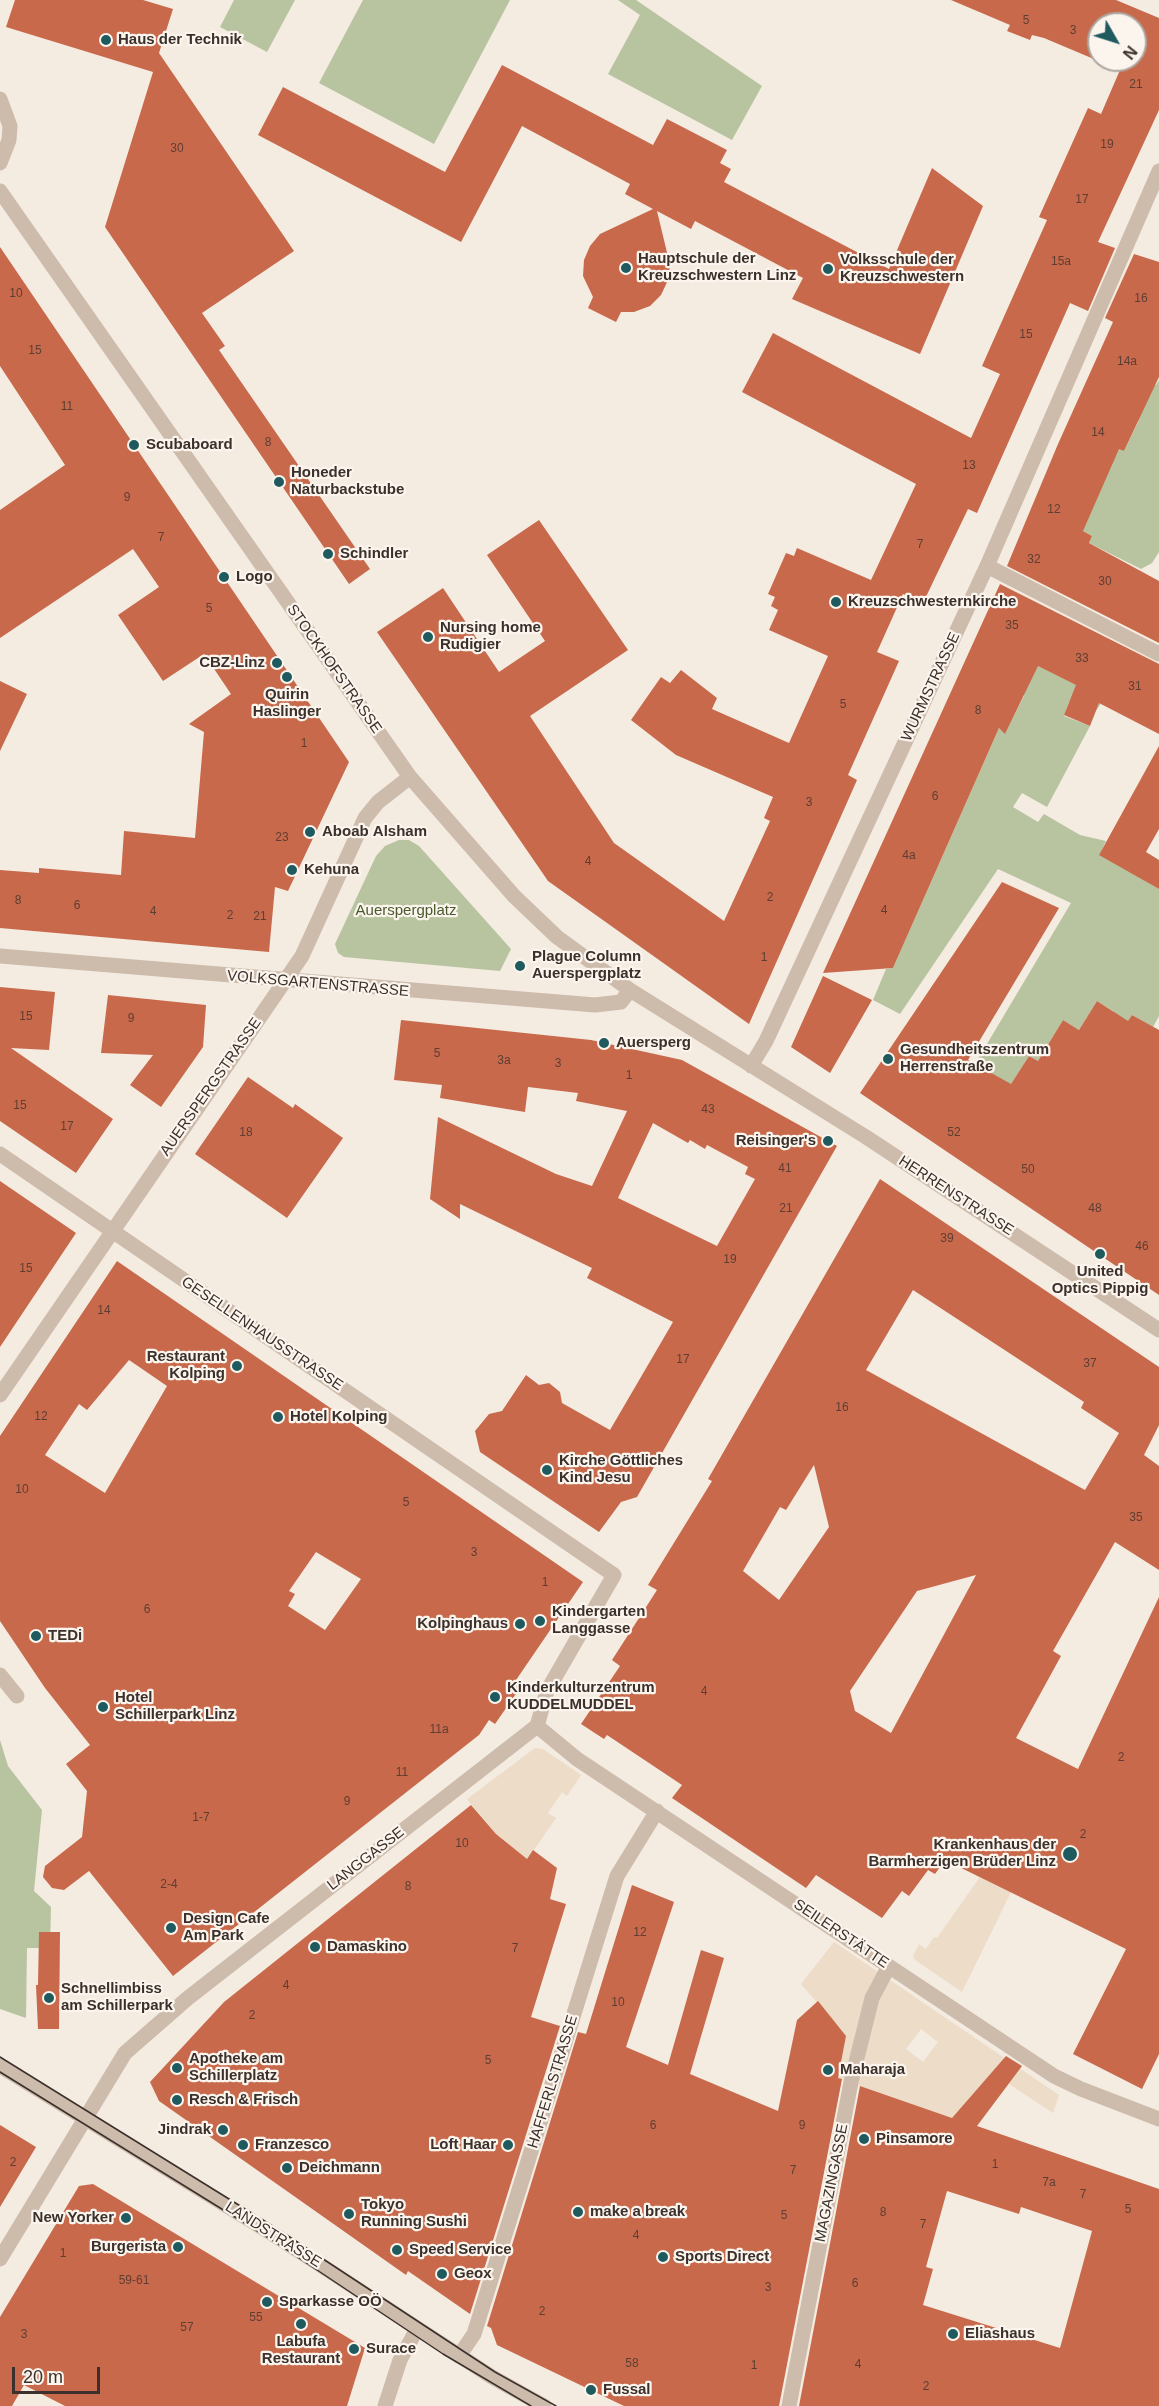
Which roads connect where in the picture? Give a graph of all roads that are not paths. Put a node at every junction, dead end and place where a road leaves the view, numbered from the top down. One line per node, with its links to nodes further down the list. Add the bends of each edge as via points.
1 (0, 99): 2 (street, via 10,133)
2 (0, 163)
3 (1159, 171): 5 (street, WURMSTRASSE)
4 (0, 191): 7 (street, STOCKHOFSTRASSE)
5 (987, 566): 6 (street); 11 (street, WURMSTRASSE)
6 (1159, 654)
7 (410, 777): 9 (street, AUERSPERGSTRASSE, via 378,802 365,818 302,956); 10 (street, STOCKHOFSTRASSE, via 514,896 557,937)
8 (0, 956): 9 (street, VOLKSGARTENSTRASSE)
9 (284, 981): 10 (street, VOLKSGARTENSTRASSE, via 595,1005 621,1002); 13 (street, AUERSPERGSTRASSE)
10 (630, 990): 11 (street, STOCKHOFSTRASSE)
11 (751, 1066): 14 (street, HERRENSTRASSE)
12 (0, 1154): 13 (street, GESELLENHAUSSTRASSE)
13 (112, 1231): 15 (street, AUERSPERGSTRASSE); 18 (street, GESELLENHAUSSTRASSE, via 614,1575 547,1691)
14 (1159, 1330)
15 (0, 1395)
16 (0, 1674): 17 (street)
17 (17, 1696)
18 (537, 1726): 19 (street, SEILERSTÄTTE, via 577,1759); 22 (street, LANGGASSE, via 179,2006 125,2053)
19 (657, 1811): 20 (street, SEILERSTÄTTE); 26 (street, HAFFERLSTRASSE, via 617,1876 474,2334)
20 (889, 1966): 23 (street, SEILERSTÄTTE, via 1054,2076); 29 (street, MAGAZINGASSE, via 872,1998 851,2082)
21 (0, 2066): 22 (street, LANDSTRASSE)
22 (85, 2118): 24 (street, LANGGASSE); 25 (street, LANDSTRASSE)
23 (1159, 2119)
24 (0, 2259)
25 (417, 2329): 26 (street, LANDSTRASSE); 27 (street, via 400,2360)
26 (459, 2356): 28 (street, LANDSTRASSE)
27 (385, 2406)
28 (544, 2406)
29 (789, 2406)

